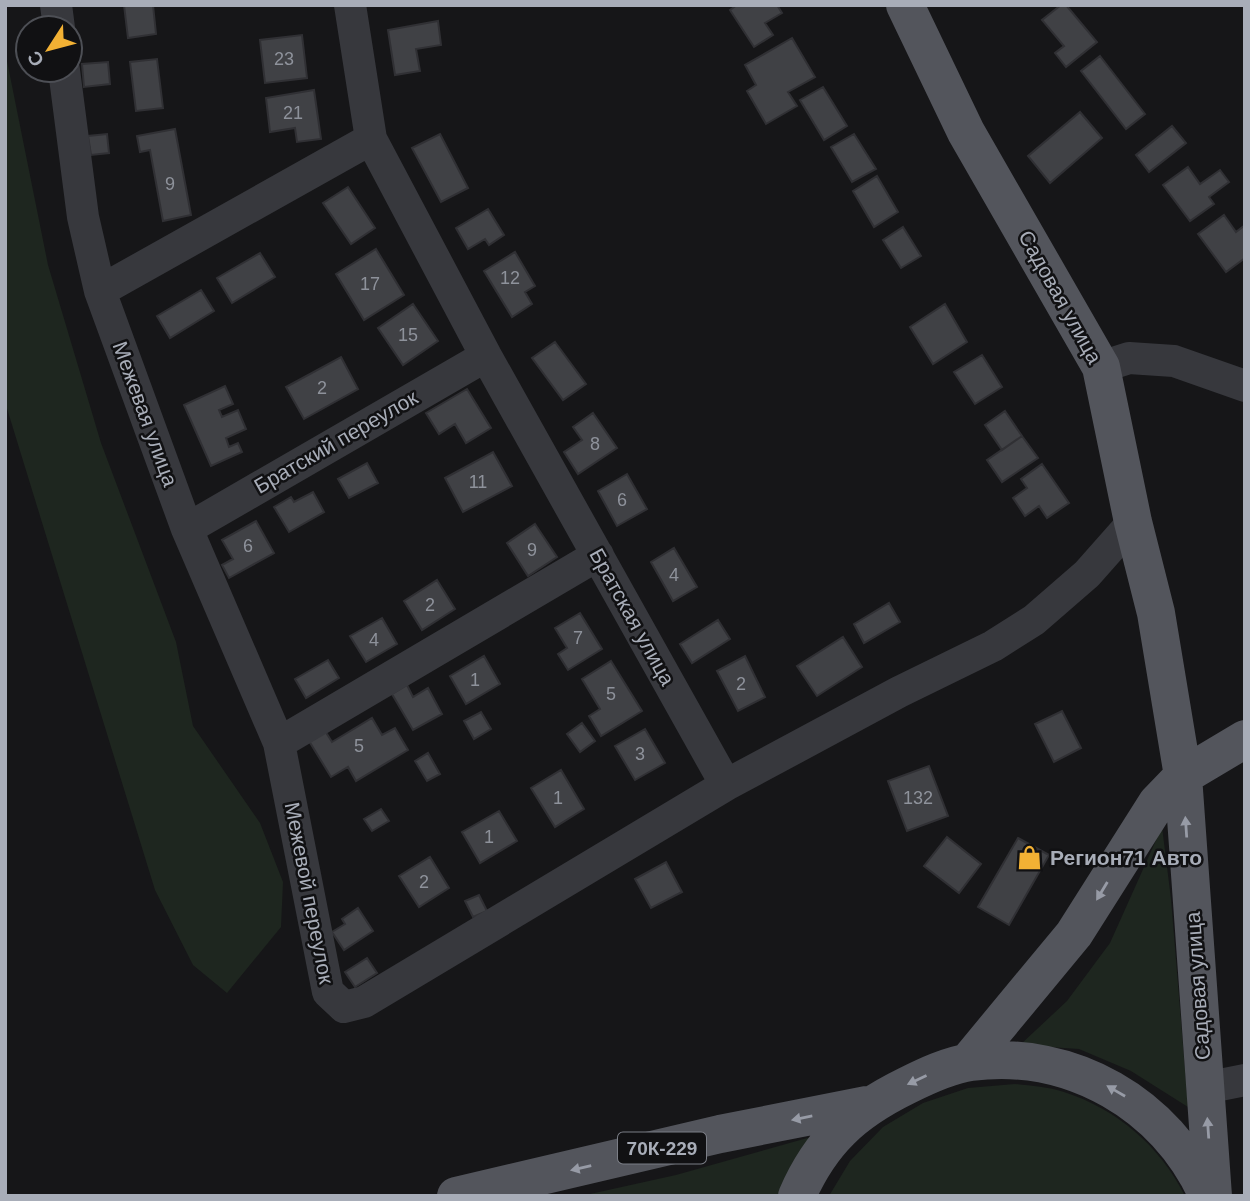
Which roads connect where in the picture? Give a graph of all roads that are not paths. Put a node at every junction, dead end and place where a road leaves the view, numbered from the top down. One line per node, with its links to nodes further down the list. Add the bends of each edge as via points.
1 (350, 5): 4 (street, Братская улица)
2 (905, 5): 7 (main road, Садовая улица, via 966,132)
3 (66, 84): 5 (street, Межевая улица, via 83,217)
4 (371, 139): 5 (street); 6 (street, Братская улица)
5 (100, 291): 10 (street, Межевая улица)
6 (486, 356): 10 (street, Братский переулок); 11 (street, Братская улица)
7 (1101, 367): 8 (street, via 1129,358 1174,361); 9 (main road, Садовая улица)
8 (1245, 386)
9 (1133, 522): 14 (main road, Садовая улица, via 1156,613); 15 (street, via 1087,574 1034,620 993,646)
10 (187, 528): 13 (street, Межевая улица)
11 (598, 555): 13 (street); 15 (street, Братская улица)
12 (1245, 739): 14 (main road)
13 (279, 743): 15 (street, Межевой переулок, via 328,992 344,1007 364,1002)
14 (1183, 776): 16 (main road, one-way to 16, via 1157,803 1074,934); 18 (main road, Садовая улица, one-way to 14)
15 (726, 785)
16 (968, 1062): 19 (main road, 70К-229, one-way to 19); 22 (main road, 70К-229, one-way to 16, via 1181,1147 1158,1122 1101,1083 1036,1062)
17 (1245, 1080): 18 (street)
18 (1205, 1088): 22 (main road, Садовая улица, one-way to 18)
19 (869, 1104): 20 (main road, 70К-229, one-way to 20); 21 (main road, 70К-229, via 823,1149)
20 (456, 1196)
21 (797, 1196)
22 (1210, 1196)

